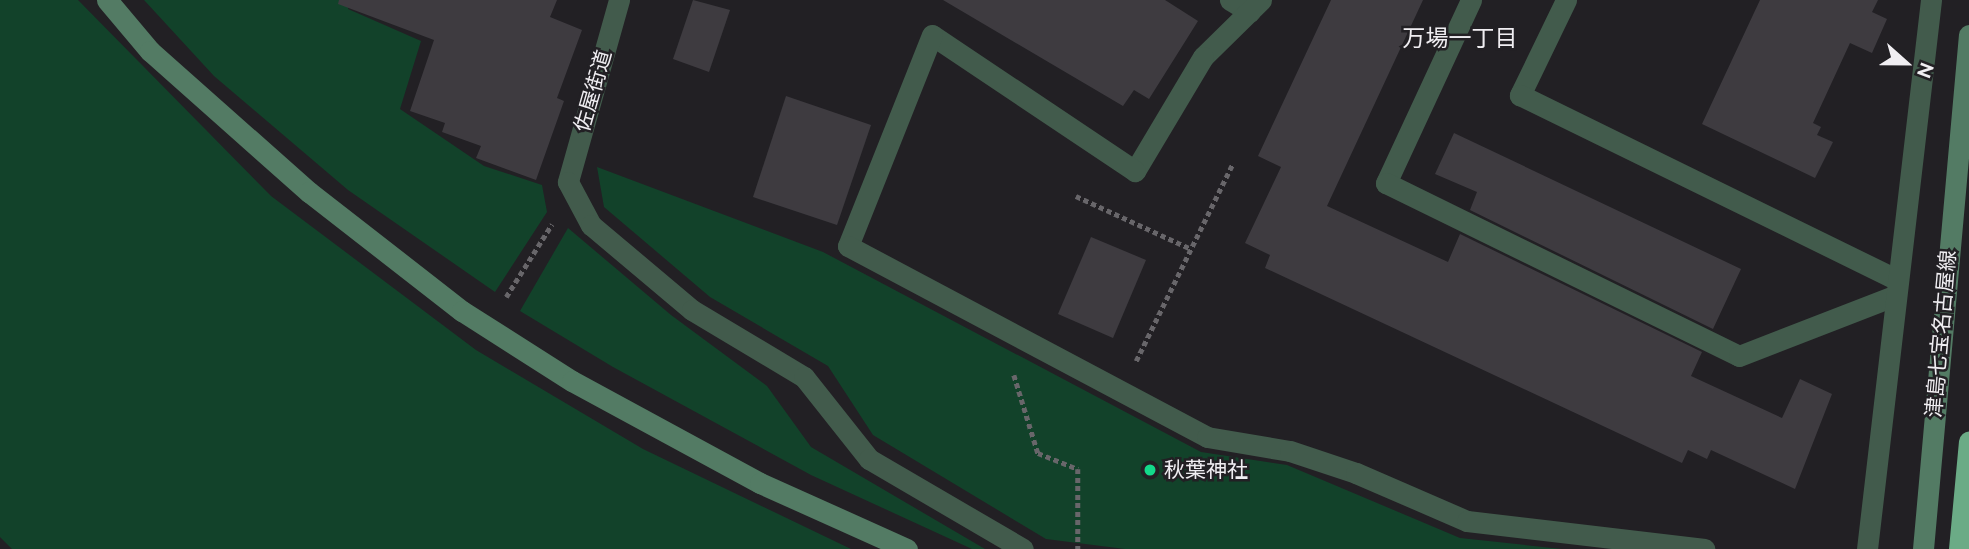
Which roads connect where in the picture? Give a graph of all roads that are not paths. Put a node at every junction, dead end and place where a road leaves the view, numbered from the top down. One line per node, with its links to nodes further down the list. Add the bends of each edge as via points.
1 (107, 0): 11 (street, via 150,51 309,192 461,311 572,381 760,483)
2 (619, 0): 12 (street, 佐屋街道, via 568,182 591,225 692,310 804,377 869,459)
3 (1230, 0): 7 (street)
4 (1471, 0): 9 (street, via 1385,183 1739,356)
5 (1566, 0): 9 (street, via 1520,95)
6 (1931, 0): 9 (street)
7 (1256, 6): 13 (street, via 1203,57 1135,171 932,35 848,246 1207,437 1290,452 1356,473 1467,521)
8 (1969, 35): 15 (street, 津島七宝名古屋線)
9 (1897, 288): 14 (street)
10 (1969, 441): 16 (highway)
11 (907, 549)
12 (1023, 549)
13 (1704, 549)
14 (1867, 549)
15 (1923, 549)
16 (1959, 549)

